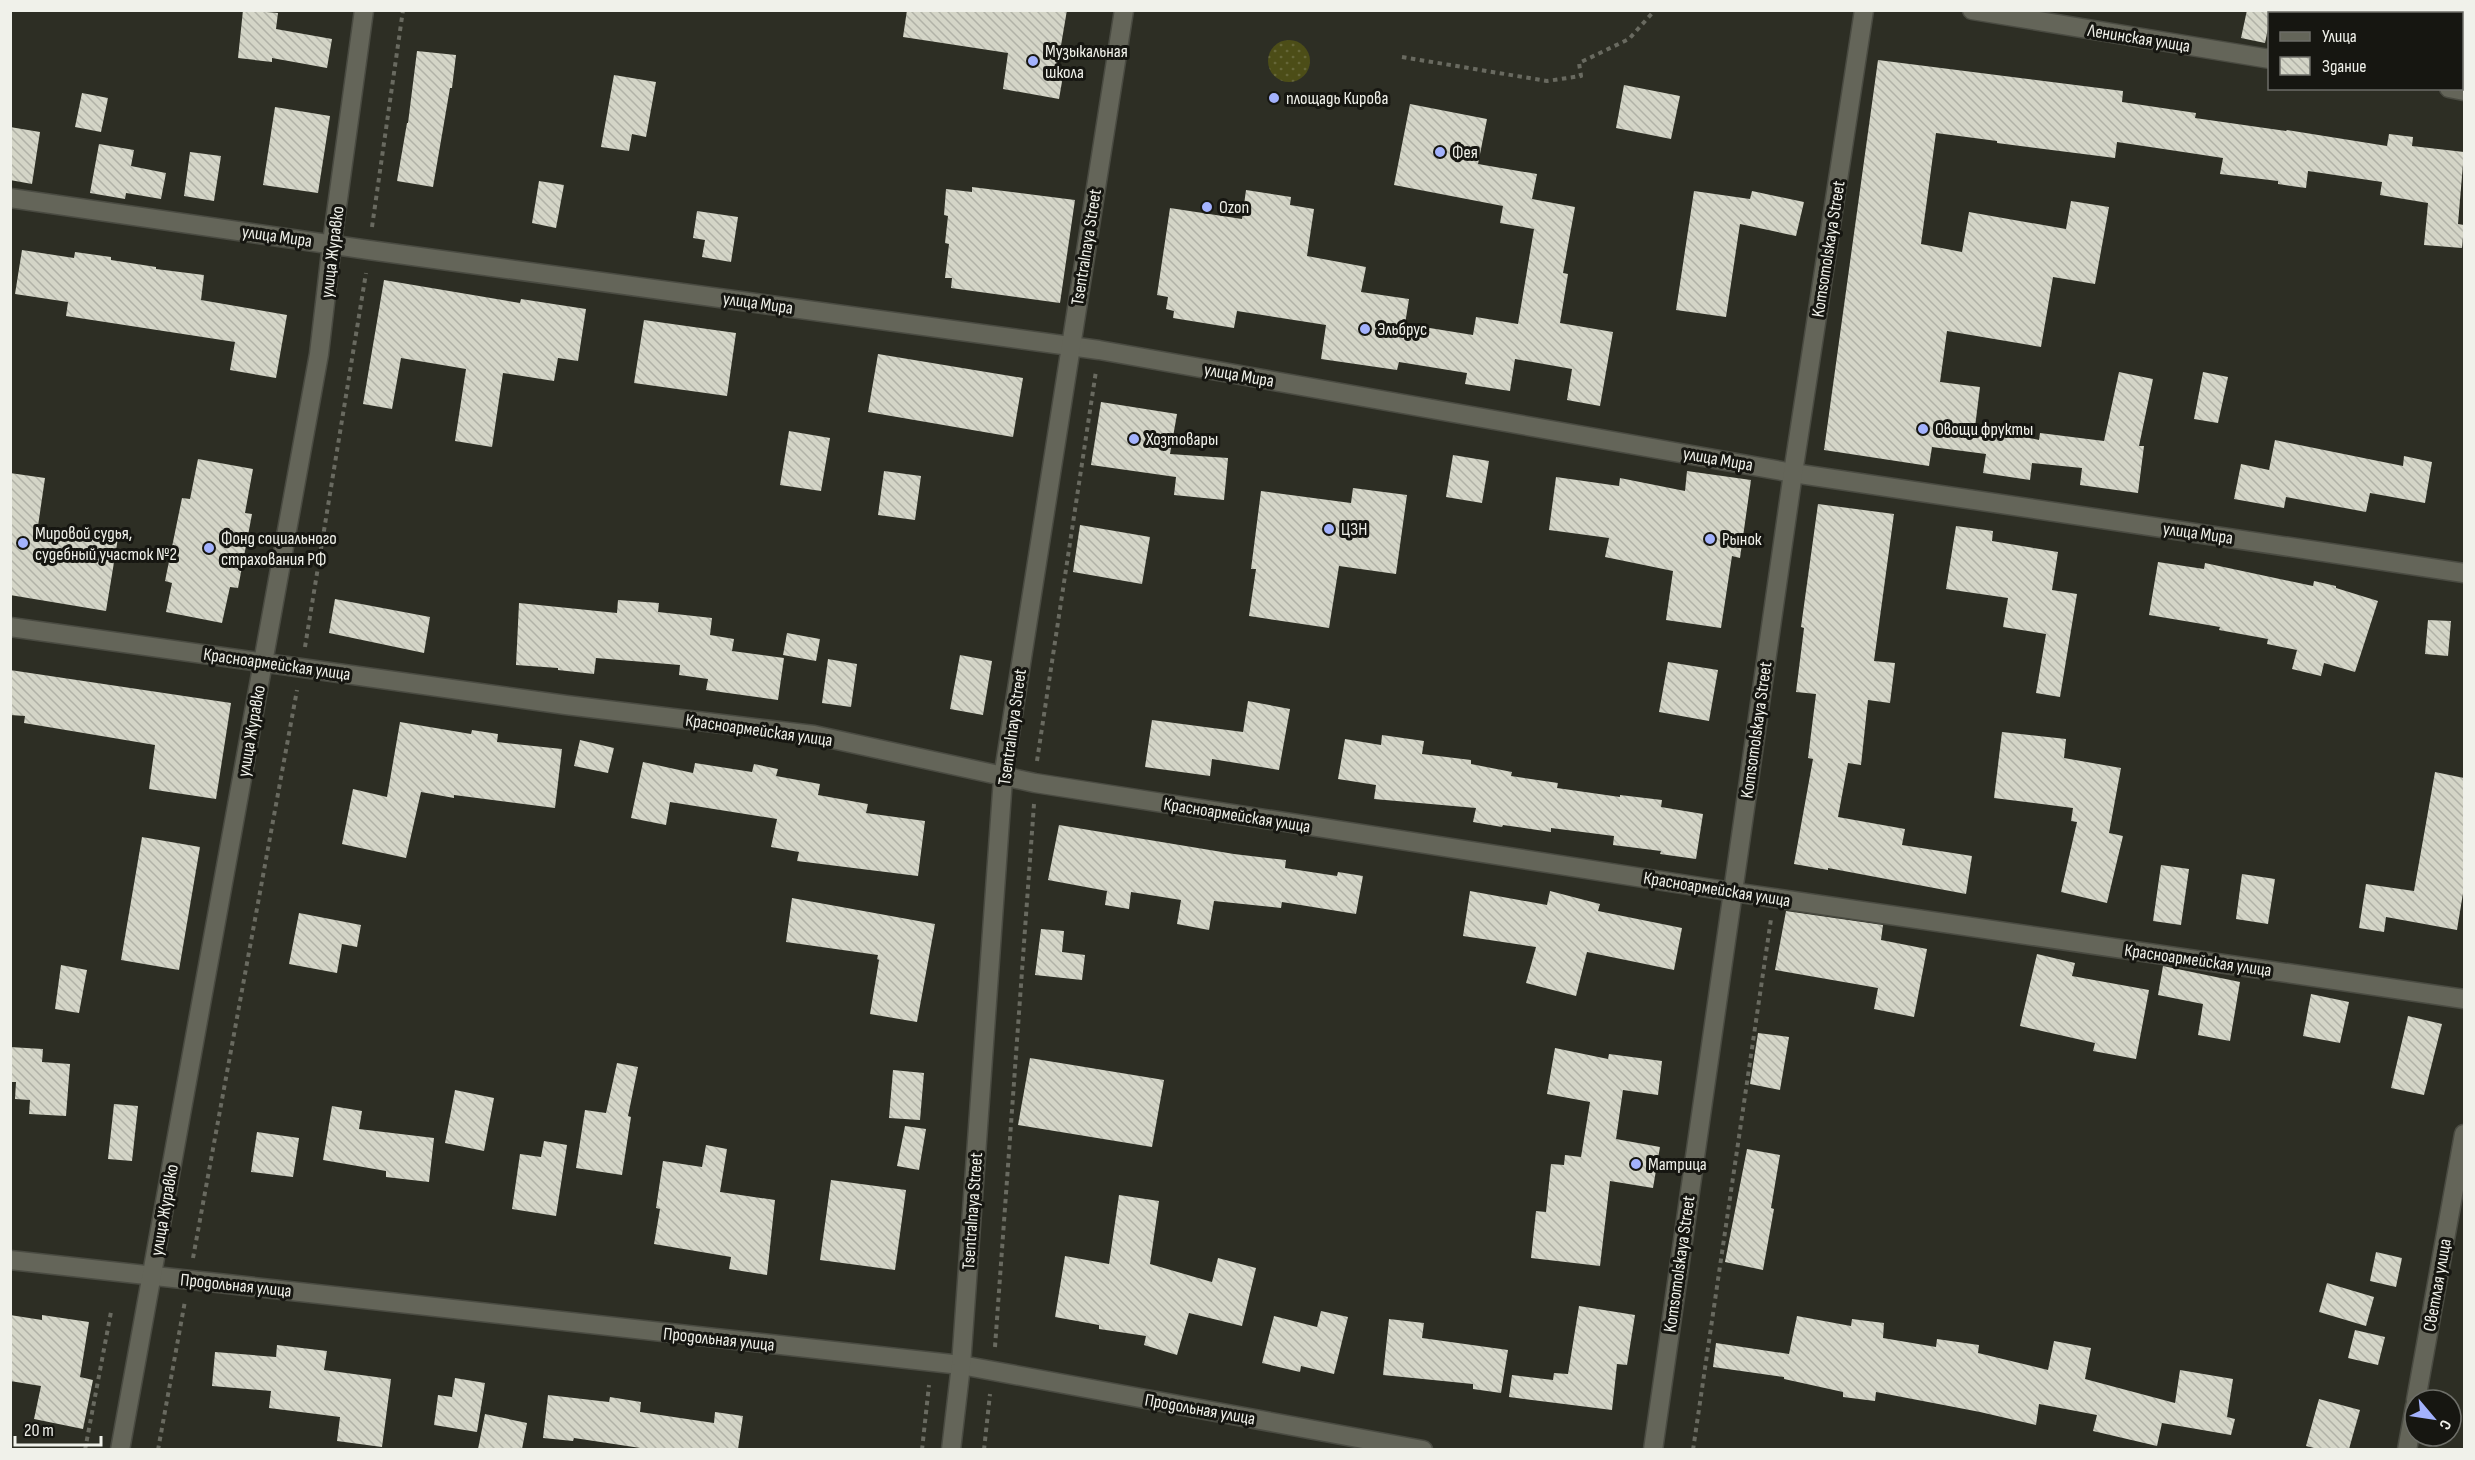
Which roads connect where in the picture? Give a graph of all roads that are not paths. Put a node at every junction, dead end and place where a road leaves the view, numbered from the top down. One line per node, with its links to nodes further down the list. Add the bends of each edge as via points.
1 (364, 10): 7 (street, улица Журавко)
2 (1124, 10): 8 (street, Tsentralnaya Street)
3 (1864, 10): 9 (street, Komsomolskaya Street)
4 (1972, 10): 5 (street, Ленинская улица)
5 (2268, 59)
6 (10, 198): 7 (street, улица Мира)
7 (332, 243): 8 (street, улица Мира); 12 (street, улица Журавко, via 319,354)
8 (1070, 346): 9 (street, улица Мира); 13 (street, Tsentralnaya Street)
9 (1793, 473): 10 (street, улица Мира); 14 (street, Komsomolskaya Street)
10 (2464, 573)
11 (10, 627): 12 (street, Красноармейская улица)
12 (264, 661): 13 (street, Красноармейская улица, via 566,705 814,735); 18 (street, улица Журавко)
13 (1003, 778): 14 (street, Красноармейская улица); 19 (street, Tsentralnaya Street)
14 (1733, 892): 15 (street, Красноармейская улица); 24 (street, Komsomolskaya Street)
15 (2464, 999)
16 (2464, 1134): 20 (street, Светлая улица)
17 (10, 1260): 18 (street, Продольная улица)
18 (152, 1276): 19 (street, Продольная улица); 21 (street, улица Журавко)
19 (961, 1365): 22 (street, Tsentralnaya Street); 23 (street, Продольная улица)
20 (2418, 1388)
21 (120, 1449)
22 (951, 1449)
23 (1423, 1449)
24 (1653, 1449)

